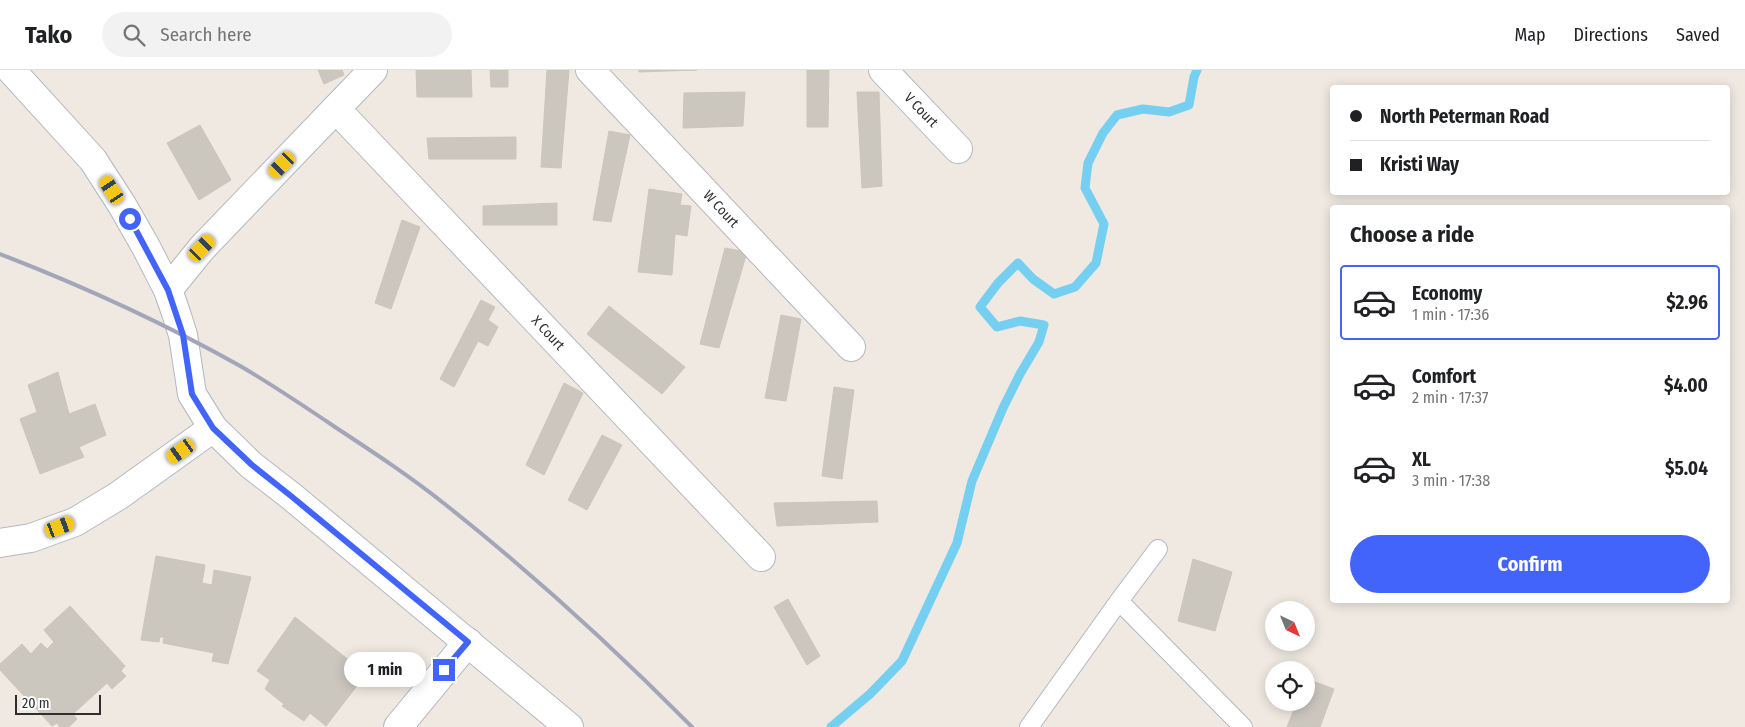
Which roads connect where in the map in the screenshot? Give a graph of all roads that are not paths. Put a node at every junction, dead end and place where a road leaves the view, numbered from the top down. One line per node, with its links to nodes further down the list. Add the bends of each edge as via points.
1 (11, 70): 7 (street, via 93,160 142,239)
2 (373, 70): 5 (street)
3 (590, 70): 8 (street, W Court)
4 (883, 70): 6 (street, V Court)
5 (336, 109): 7 (street, via 202,248); 12 (street, X Court)
6 (958, 149)
7 (168, 290): 9 (street, via 183,335 192,394)
8 (851, 348)
9 (213, 428): 10 (street, via 118,496 75,522 31,538); 14 (street, via 252,465)
10 (0, 543)
11 (1158, 549): 13 (lane)
12 (761, 557)
13 (1119, 601): 17 (lane); 18 (lane)
14 (468, 642): 15 (street); 16 (street)
15 (398, 727)
16 (569, 727)
17 (1029, 727)
18 (1243, 727)

